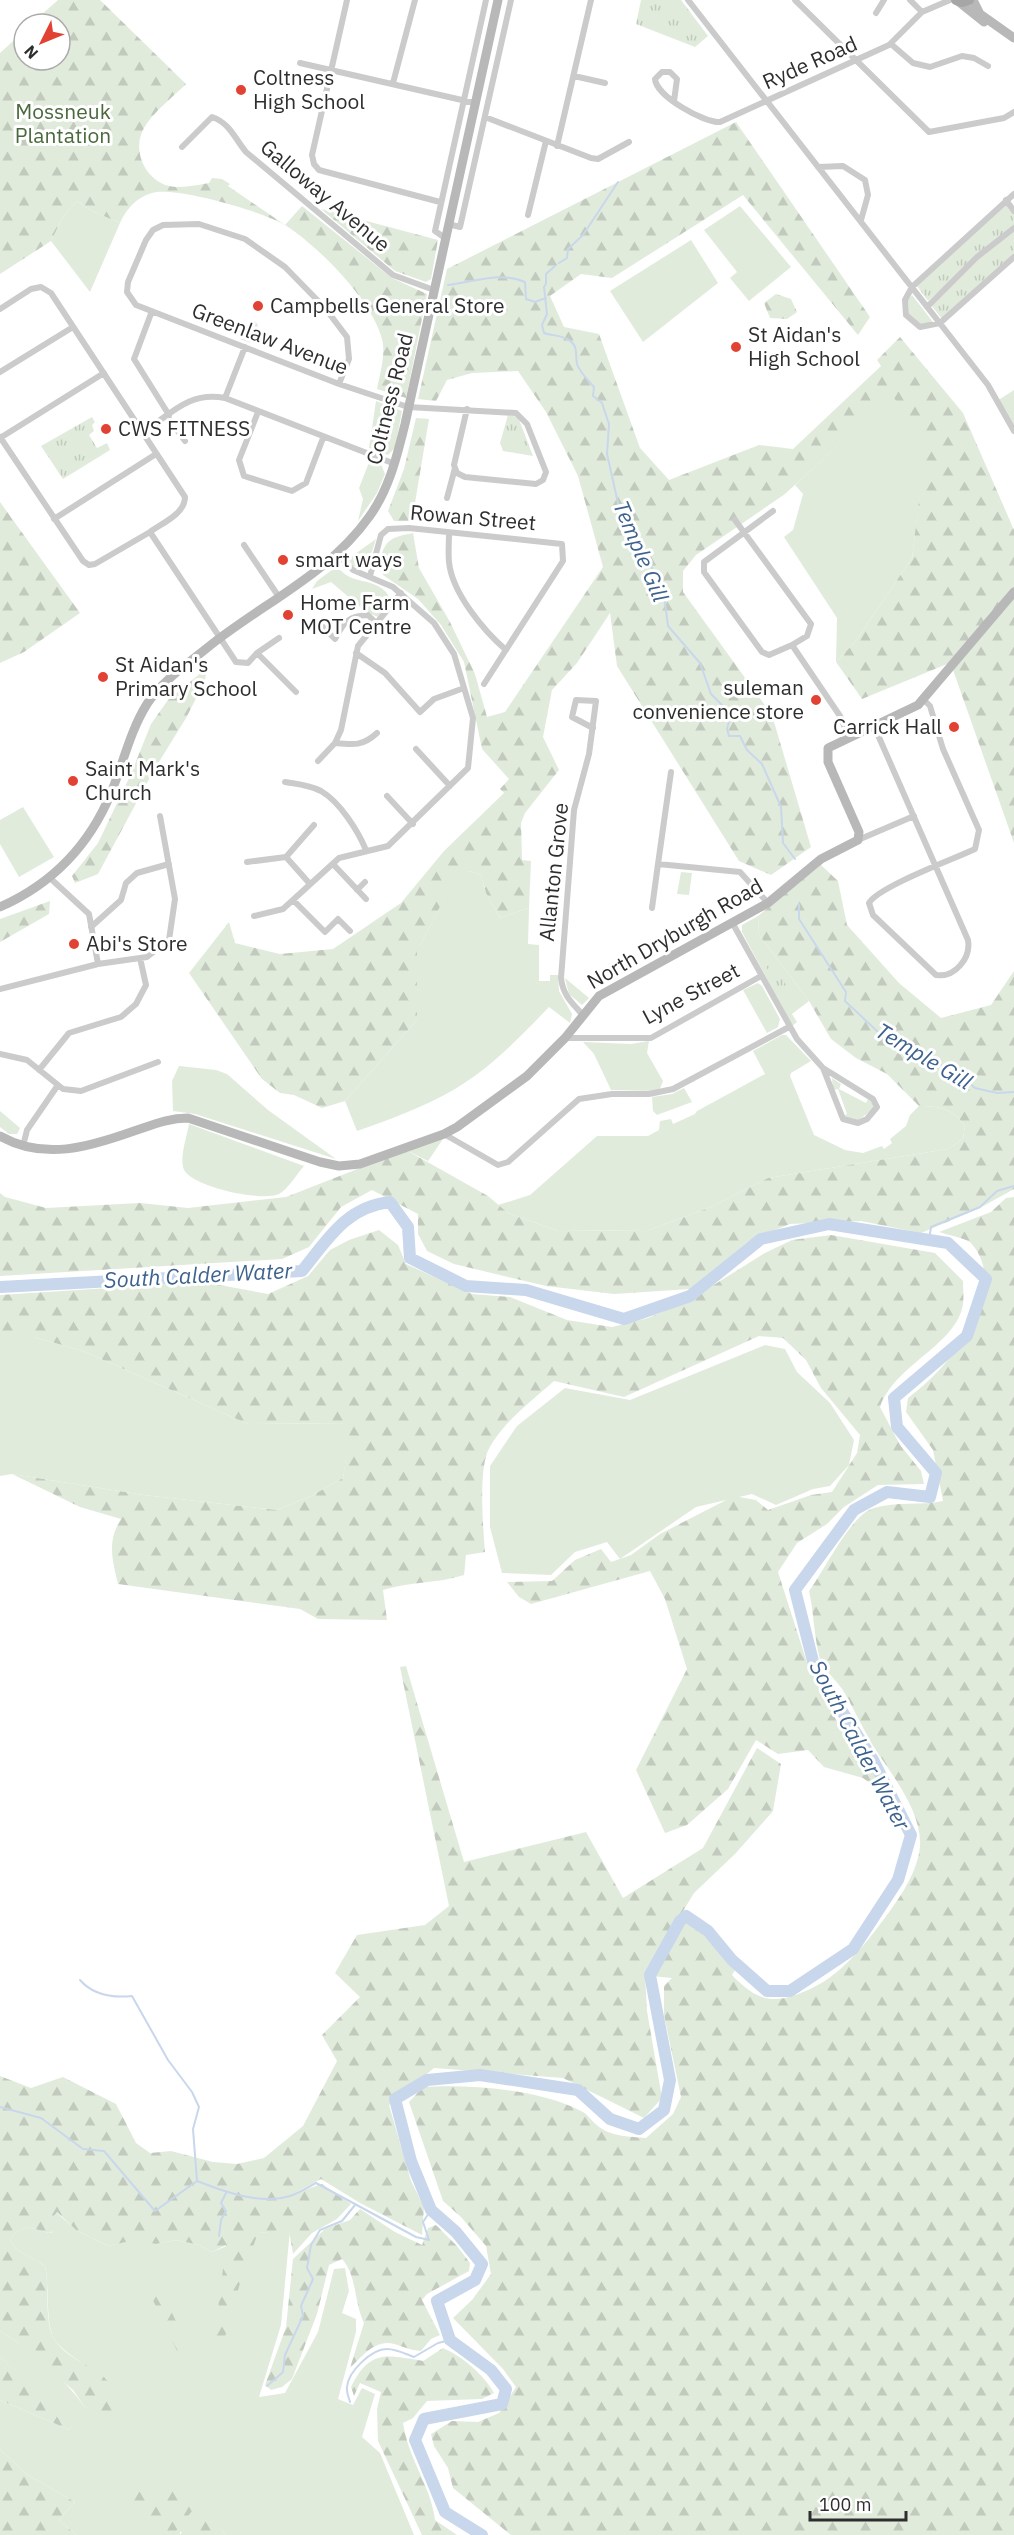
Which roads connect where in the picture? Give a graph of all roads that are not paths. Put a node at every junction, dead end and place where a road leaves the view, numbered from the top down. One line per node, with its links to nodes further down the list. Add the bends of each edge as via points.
1 (347, 0): 19 (street)
2 (415, 0): 21 (street)
3 (486, 0): 23 (street, Coltness Road)
4 (498, 0): 26 (street, Coltness Road)
5 (511, 0): 28 (street)
6 (591, 0): 20 (street)
7 (688, 0): 25 (street)
8 (795, 0): 16 (street)
9 (884, 0): 13 (street)
10 (909, 0): 12 (street)
11 (962, 0): 12 (street, Ryde Road); 14 (street, via 977,19)
12 (922, 12): 15 (street, Ryde Road)
13 (876, 13)
14 (1014, 38)
15 (891, 44): 16 (street, Ryde Road); 18 (street, via 913,63 930,67 962,56)
16 (856, 61): 25 (street, Ryde Road); 27 (street, via 929,132 1004,118)
17 (300, 63): 19 (street)
18 (988, 66)
19 (331, 69): 21 (street); 36 (street, via 312,155 314,164 319,170)
20 (574, 76): 22 (street); 31 (street)
21 (393, 82): 23 (street)
22 (605, 83)
23 (464, 101): 26 (street); 36 (street, Coltness Road)
24 (674, 101): 24 (street, Ryde Road, via 676,80 670,72 662,72 655,85); 25 (street, Ryde Road, via 715,122)
25 (767, 101): 33 (street)
26 (476, 103): 40 (street, Coltness Road)
27 (1014, 112)
28 (485, 117): 29 (street); 40 (street, via 460,227)
29 (546, 141): 31 (street); 38 (street)
30 (629, 142): 31 (street, via 598,159)
31 (557, 146)
32 (182, 147): 45 (street, Galloway Avenue, via 212,117 217,119 230,128 246,152 393,274)
33 (818, 167): 39 (street); 39 (street, via 843,166 865,180 868,195)
34 (1014, 194): 35 (street)
35 (1006, 200): 37 (street); 44 (street)
36 (440, 202): 42 (street, Coltness Road, via 435,231)
37 (1014, 211)
38 (528, 215)
39 (861, 220): 44 (street)
40 (448, 224): 42 (street, Coltness Road)
41 (1014, 228): 46 (street, via 977,257)
42 (445, 238): 45 (street, Coltness Road)
43 (1014, 257): 49 (street)
44 (912, 287): 46 (street); 49 (street, via 905,300 906,315 920,327)
45 (434, 290): 56 (street, Coltness Road)
46 (927, 307): 49 (street)
47 (0, 309): 50 (street, via 31,289 43,288 51,293)
48 (152, 311): 51 (street, Greenlaw Avenue); 54 (street, Greenlaw Avenue, via 136,305 127,292 153,230 163,225 199,224 245,239 285,267 347,337 349,359); 59 (street, via 134,359)
49 (940, 323): 60 (street, via 988,385)
50 (73, 327): 52 (street); 53 (street)
51 (245, 347): 54 (street, Greenlaw Avenue); 55 (street)
52 (0, 372)
53 (104, 373): 61 (street); 62 (street)
54 (339, 384): 56 (street, Greenlaw Avenue)
55 (225, 398): 58 (street); 59 (street, via 196,397)
56 (408, 407): 57 (street, Greenlaw Avenue); 66 (street, Coltness Road)
57 (467, 409): 67 (street); 67 (street, Greenlaw Avenue, via 516,413 527,424 546,472 536,484 465,477)
58 (258, 412): 63 (street); 63 (street, via 239,460 244,476 292,491 306,483)
59 (168, 416): 61 (street); 64 (street)
60 (1014, 431)
61 (142, 433): 65 (street)
62 (0, 438): 70 (street)
63 (323, 438): 66 (street)
64 (185, 441)
65 (156, 454): 70 (street); 72 (street, via 186,497 185,505)
66 (395, 464): 76 (street, Coltness Road, via 370,516)
67 (455, 468): 68 (street)
68 (447, 498)
69 (773, 511): 73 (street)
70 (54, 519): 72 (street, via 88,565)
71 (735, 520): 73 (street)
72 (150, 532): 83 (street)
73 (743, 532): 85 (street, via 811,624 807,636); 85 (street, via 704,562 704,572 762,652 769,655)
74 (449, 534): 77 (street, Rowan Street, via 388,529 381,536); 86 (street, via 452,576 482,629); 86 (street, Rowan Street, via 562,544 563,561)
75 (244, 545): 80 (street)
76 (337, 554): 77 (street, via 353,570); 80 (street, Coltness Road)
77 (370, 576): 79 (street)
78 (1014, 592): 92 (street)
79 (400, 593): 81 (street); 90 (street, via 434,623 454,654)
80 (279, 597): 83 (street, Coltness Road, via 255,608)
81 (376, 623): 82 (street, via 368,615 356,615 346,620 335,639); 88 (street)
82 (321, 625)
83 (219, 638): 87 (street, via 236,662 248,663); 116 (street, Coltness Road, via 164,685 148,704 99,817 80,849)
84 (279, 638): 87 (street)
85 (792, 645): 96 (street, via 840,716)
86 (506, 650): 89 (street)
87 (257, 653): 91 (street)
88 (356, 653): 90 (street, via 385,673 420,712 434,699); 97 (street)
89 (484, 684)
90 (464, 688): 102 (street, via 473,718 471,754 468,768)
91 (296, 692)
92 (923, 699): 93 (street, via 908,711); 115 (street, via 930,706 943,749 980,836 975,849)
93 (874, 726): 96 (street); 105 (street)
94 (593, 728): 94 (street, Allanton Grove, via 572,717 576,700 596,701); 133 (street, Allanton Grove, via 574,810 561,978 568,1000)
95 (377, 732): 97 (street, via 357,746)
96 (849, 737): 108 (street, via 833,744 826,755 859,832)
97 (335, 743): 99 (street)
98 (416, 749): 102 (street)
99 (318, 761)
100 (671, 772): 114 (street)
101 (285, 782): 109 (street, via 324,792 357,828)
102 (450, 786): 106 (street)
103 (387, 796): 106 (street)
104 (160, 816): 112 (street)
105 (914, 816): 108 (street, North Dryburgh Road); 115 (street)
106 (413, 824): 109 (street, via 388,846)
107 (314, 825): 110 (street)
108 (858, 840): 122 (street, North Dryburgh Road, via 821,859)
109 (366, 850): 113 (street, via 339,858)
110 (286, 856): 111 (street); 118 (street)
111 (247, 862)
112 (169, 864): 127 (street, via 137,873 126,883 121,900); 129 (street, via 176,899 170,940)
113 (333, 864): 118 (street); 119 (street)
114 (657, 864): 122 (street, via 740,872); 124 (street)
115 (937, 867): 115 (street, via 877,893 869,903 873,915 936,975 944,976 958,968 969,945)
116 (50, 879): 123 (street, Coltness Road); 127 (street, via 89,914)
117 (365, 882): 119 (street)
118 (310, 884): 121 (street)
119 (357, 890): 120 (street)
120 (366, 899)
121 (293, 900): 125 (street, via 283,909); 128 (street, via 325,932 338,919)
122 (768, 903): 126 (street, North Dryburgh Road)
123 (0, 907)
124 (651, 908)
125 (254, 916)
126 (733, 924): 131 (street); 133 (street, North Dryburgh Road, via 599,996)
127 (91, 927): 130 (street)
128 (350, 931)
129 (141, 958): 130 (street); 139 (street, via 146,985 136,1005 121,1017 69,1033)
130 (98, 964): 132 (street)
131 (761, 976): 134 (street); 135 (street, Lyne Street, via 651,1038)
132 (0, 989)
133 (582, 1014): 135 (street, North Dryburgh Road)
134 (789, 1027): 138 (street); 141 (street, via 673,1089 579,1099 508,1162 498,1165)
135 (564, 1038): 141 (street, North Dryburgh Road, via 505,1094)
136 (0, 1054): 139 (street, via 27,1060)
137 (158, 1062): 140 (street, via 81,1091)
138 (823, 1068): 138 (street, via 843,1119 858,1123 875,1111 873,1099)
139 (39, 1070): 140 (street)
140 (58, 1085): 143 (street, via 27,1130)
141 (444, 1134): 143 (street, North Dryburgh Road, via 360,1164 339,1166 188,1118 171,1119 66,1151)
142 (0, 1136): 143 (street, North Dryburgh Road)
143 (23, 1146)

